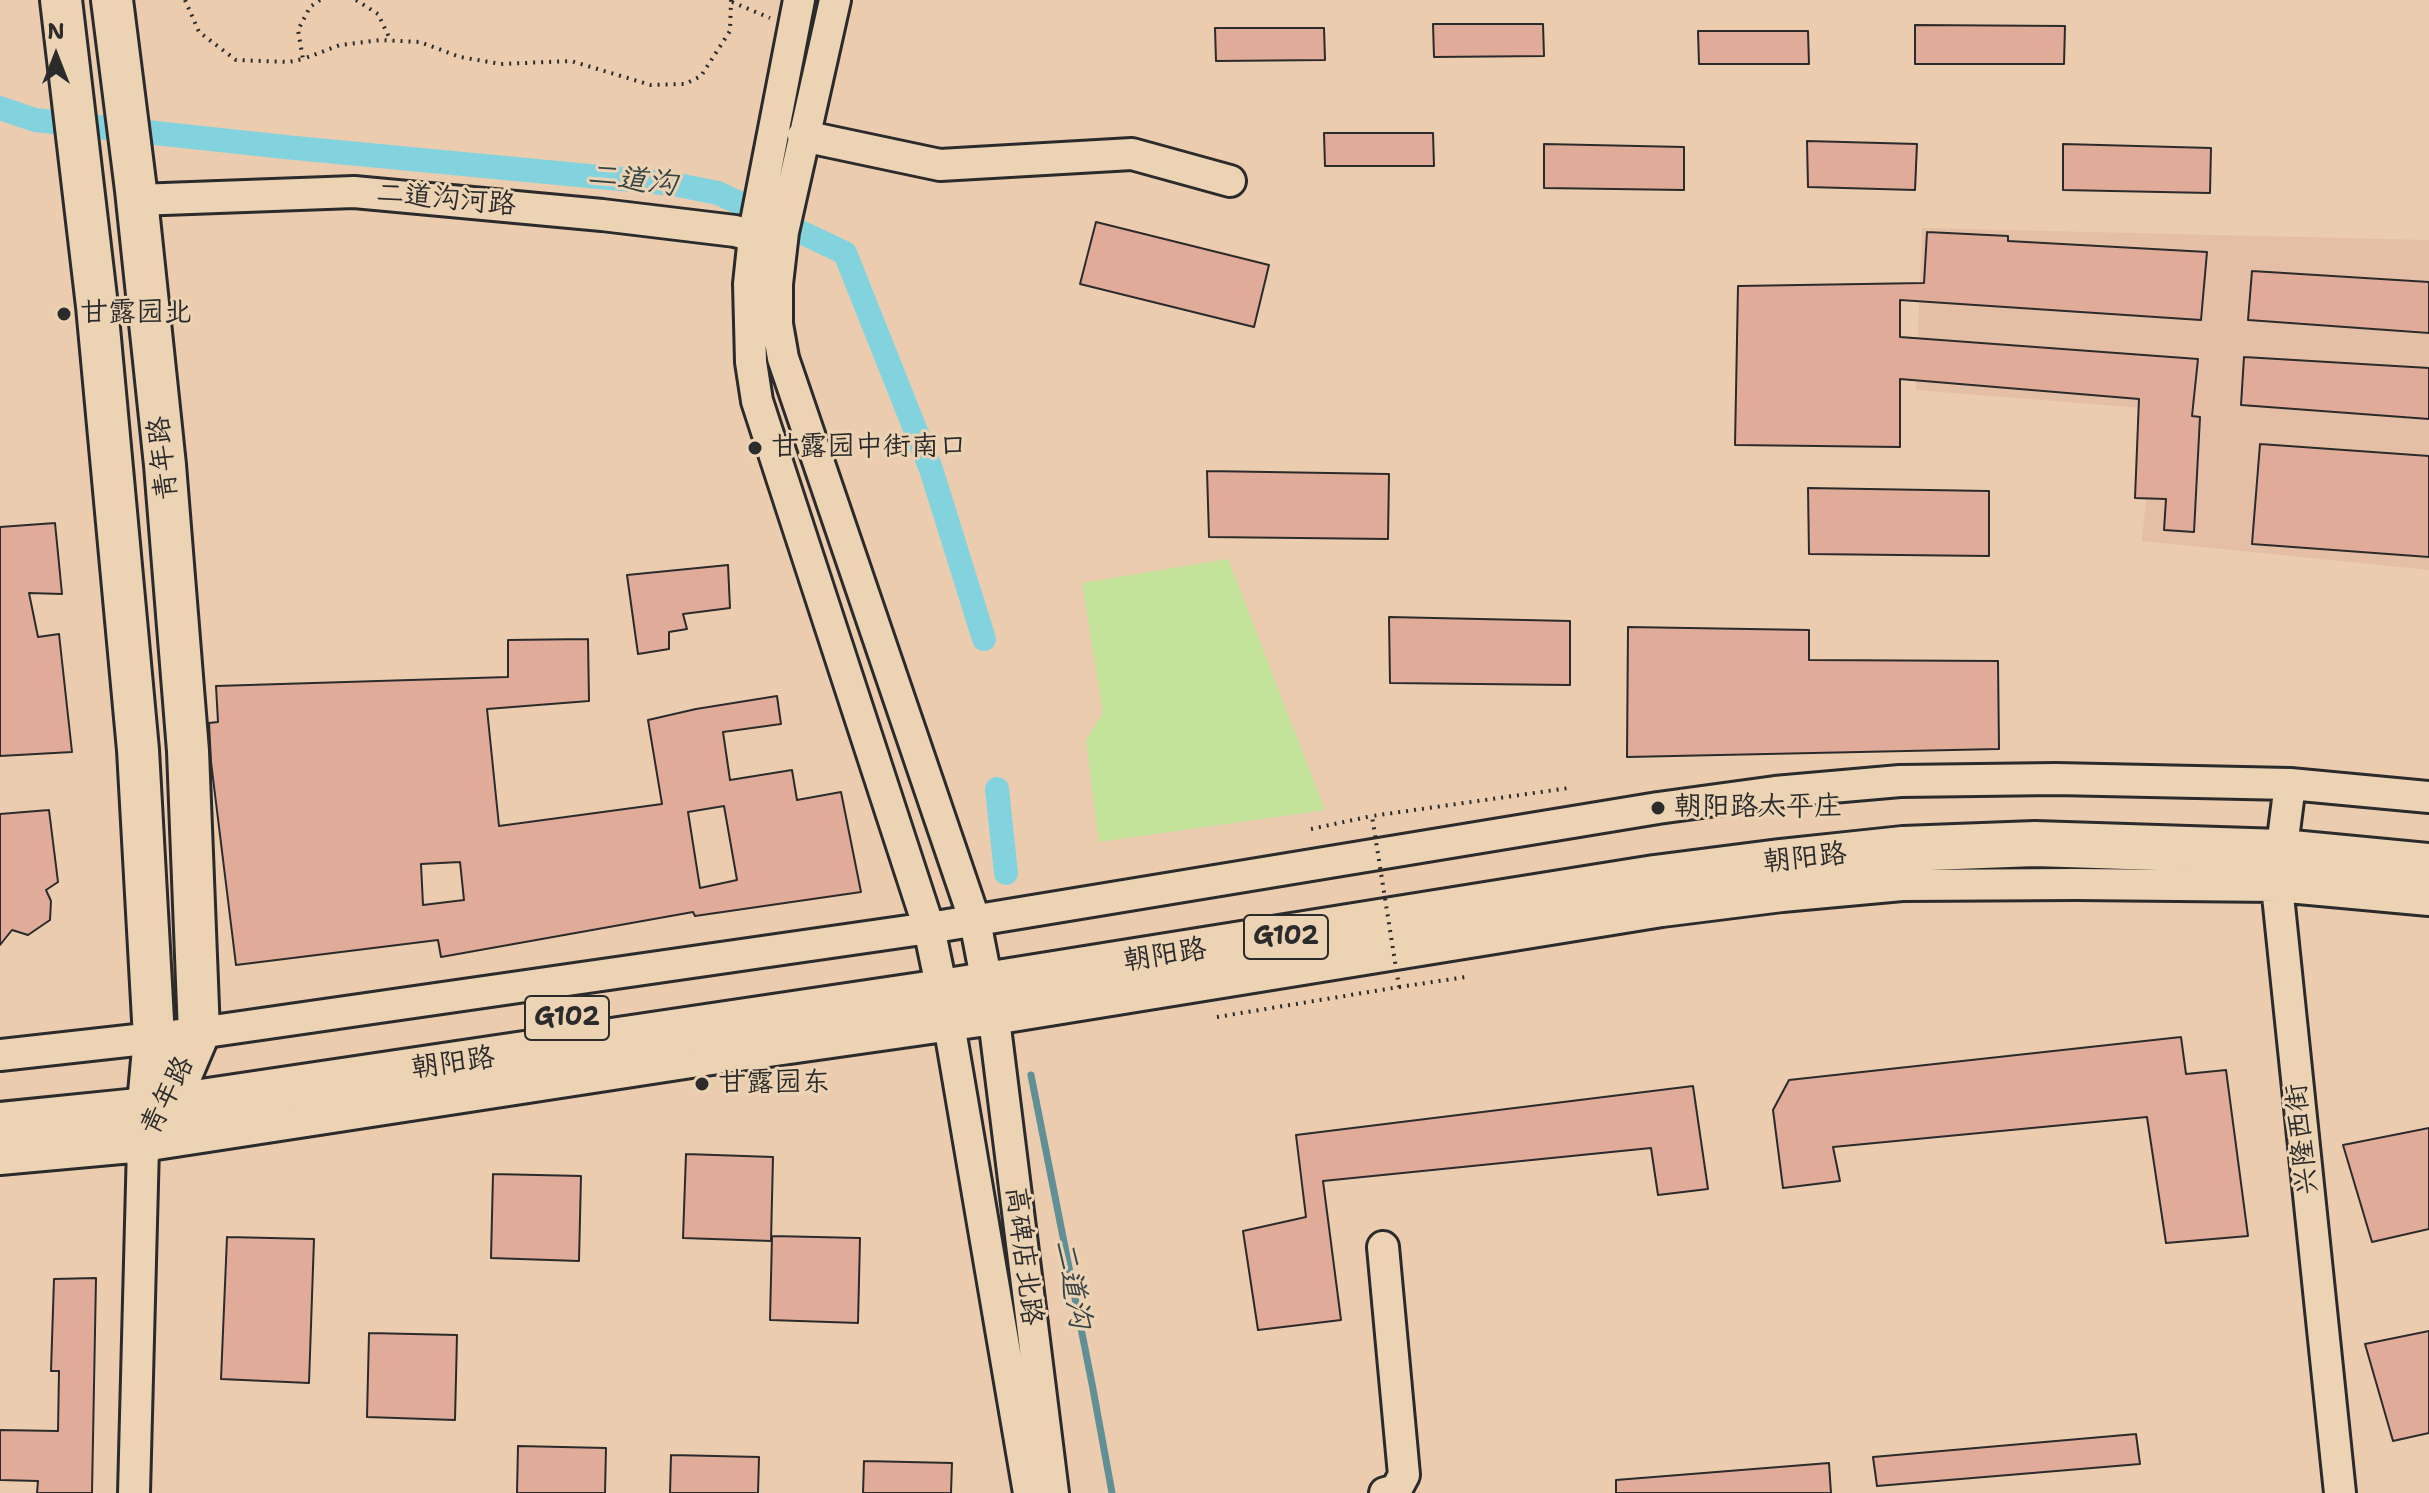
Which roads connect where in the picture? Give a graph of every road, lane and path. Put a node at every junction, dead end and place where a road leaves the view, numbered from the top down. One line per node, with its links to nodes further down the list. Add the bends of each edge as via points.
1 (61, 0): 29 (main road, 青年路, via 97,306 138,750)
2 (112, 0): 13 (main road, 青年路)
3 (185, 0): 10 (path, via 199,32 236,60)
4 (320, 0): 10 (path, via 298,30)
5 (356, 0): 9 (path, via 378,14)
6 (835, 0): 11 (street)
7 (731, 1): 8 (path, via 770,18); 9 (path, via 730,31 701,76 685,84 651,85 571,61 501,64 420,42)
8 (797, 10): 14 (street, via 774,128)
9 (391, 41): 10 (path, via 340,45)
10 (303, 59)
11 (803, 136): 12 (street, via 940,165 1132,154); 14 (street)
12 (1230, 181)
13 (137, 195): 14 (street, 二道沟河路, via 354,192); 28 (main road, 青年路, via 188,751)
14 (764, 232): 23 (street, 高碑店北路, via 777,284 783,358); 24 (street, 高碑店北路, via 749,284 757,401)
15 (1569, 788): 17 (path, bridge)
16 (2429, 797): 19 (street, 朝阳路)
17 (1372, 816): 18 (path); 26 (path, bridge)
18 (1311, 829)
19 (2283, 837): 20 (highway, 朝阳路 / G102); 21 (highway, 朝阳路 / G102); 22 (street, 朝阳路); 23 (street, 朝阳路, via 1646,913); 23 (highway, 朝阳路 / G102, via 2035,822 1900,826 1654,855); 40 (street, 兴隆西街)
20 (2429, 839)
21 (2429, 866)
22 (2429, 900)
23 (984, 970): 24 (highway, 朝阳路 / G102); 24 (street, 朝阳路); 38 (street, 高碑店北路)
24 (939, 977): 28 (street, 朝阳路); 32 (highway, 朝阳路 / G102); 32 (street, 朝阳路); 37 (street, 高碑店北路)
25 (1466, 977): 26 (path)
26 (1399, 987): 27 (path, bridge)
27 (1217, 1017)
28 (199, 1033): 29 (street, 朝阳路); 32 (main road, 青年路)
29 (154, 1038): 30 (street, 朝阳路); 32 (main road, 青年路)
30 (0, 1055)
31 (0, 1097): 32 (highway, 朝阳路 / G102)
32 (158, 1104): 33 (highway, 朝阳路 / G102); 34 (street, 朝阳路); 36 (street)
33 (0, 1125)
34 (0, 1159)
35 (1383, 1247): 39 (street, via 1404,1475 1396,1490)
36 (134, 1493)
37 (1029, 1493)
38 (1053, 1493)
39 (1385, 1493)
40 (2340, 1493)

